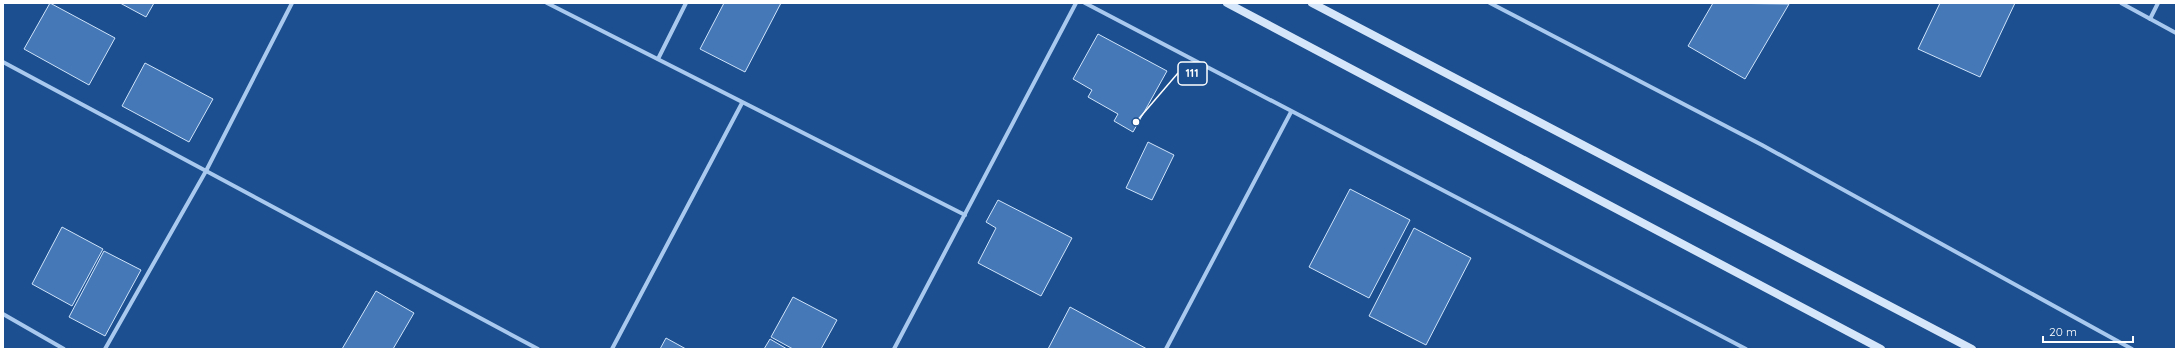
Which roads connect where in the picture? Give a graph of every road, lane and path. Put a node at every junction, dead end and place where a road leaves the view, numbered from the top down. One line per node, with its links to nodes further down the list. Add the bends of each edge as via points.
1 (292, 3): 17 (street)
2 (547, 3): 13 (street)
3 (686, 3): 13 (street)
4 (1076, 3): 18 (street)
5 (1085, 3): 16 (street)
6 (1227, 3): 27 (main road)
7 (1312, 3): 28 (main road)
8 (1490, 3): 29 (street, via 1762,145)
9 (2121, 3): 11 (street)
10 (2158, 3): 11 (street)
11 (2150, 19): 12 (street)
12 (2176, 33)
13 (658, 59): 15 (street)
14 (3, 62): 17 (street)
15 (742, 103): 18 (street); 23 (street)
16 (1291, 112): 25 (street); 26 (street)
17 (206, 171): 21 (street); 22 (street)
18 (965, 215): 24 (street)
19 (3, 314): 20 (street)
20 (64, 349)
21 (105, 349)
22 (538, 349)
23 (612, 349)
24 (894, 349)
25 (1166, 349)
26 (1746, 349)
27 (1881, 349)
28 (1972, 349)
29 (2132, 349)

